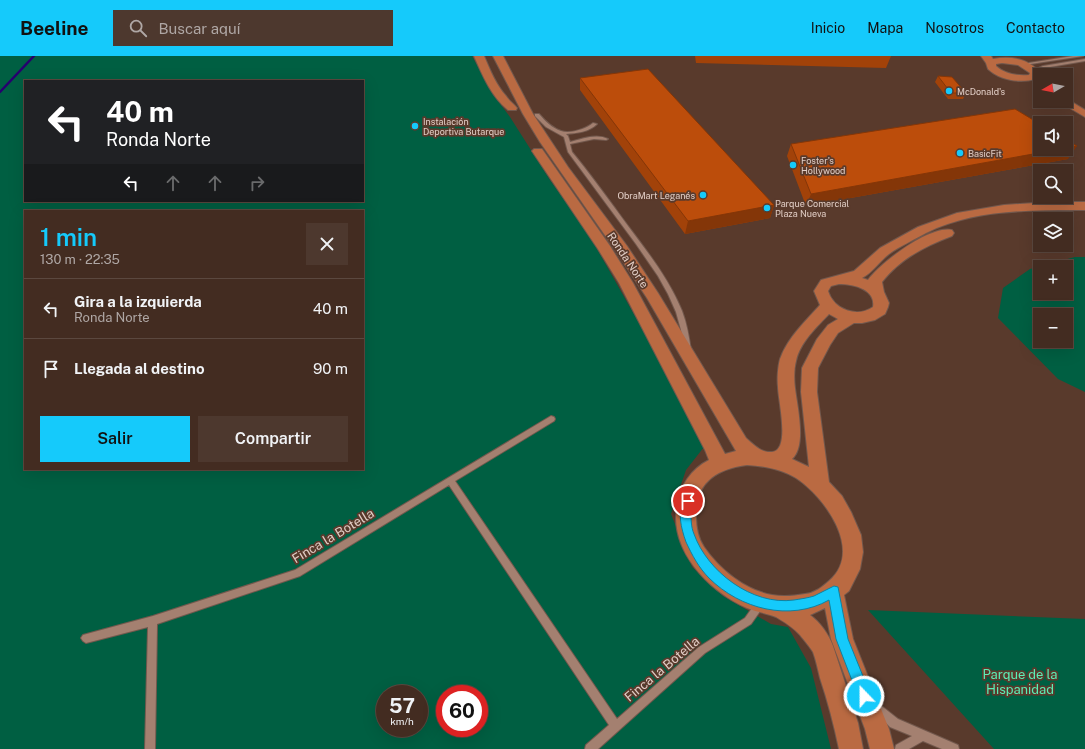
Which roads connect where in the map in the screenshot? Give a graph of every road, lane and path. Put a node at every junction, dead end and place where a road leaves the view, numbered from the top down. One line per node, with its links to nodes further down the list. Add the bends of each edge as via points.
1 (479, 56): 14 (main road, Ronda Norte, via 500,97)
2 (487, 56): 14 (main road, Ronda Norte)
3 (498, 56): 24 (main road, Ronda Norte, via 507,77 538,130)
4 (507, 56): 17 (main road)
5 (1081, 56): 8 (street)
6 (991, 58): 8 (main road); 11 (main road, via 991,67 997,72)
7 (1085, 60): 9 (street)
8 (1024, 64): 10 (main road)
9 (1042, 68)
10 (1033, 75)
11 (1033, 79)
12 (1073, 101): 15 (main road)
13 (1073, 107): 16 (main road)
14 (512, 108): 32 (main road, Ronda Norte, via 552,173 600,239 626,283)
15 (1085, 108)
16 (1085, 114)
17 (537, 115): 19 (street, via 548,126); 24 (main road, via 593,199)
18 (595, 124): 19 (street, via 586,130)
19 (562, 132): 21 (street)
20 (606, 140): 21 (street, via 594,138)
21 (569, 143): 29 (street, via 567,146 570,152 648,256 675,302 687,332)
22 (1085, 206): 25 (main road, via 1004,209 961,216 923,230 885,251 859,274)
23 (1085, 213): 26 (main road, via 1004,217 969,225 932,238 899,258 881,273 875,281)
24 (604, 224): 29 (main road, Ronda Norte, via 641,276)
25 (846, 279): 26 (main road, via 863,284); 27 (main road, via 831,280 822,286 821,296)
26 (877, 294): 28 (main road, via 881,300 878,312 872,316)
27 (828, 306): 28 (main road); 31 (main road, via 800,336 788,360 786,386 792,428 788,452 781,458)
28 (852, 317): 34 (main road, via 833,329 810,368 809,392)
29 (689, 358): 31 (main road, Ronda Norte, via 740,442 752,455)
30 (551, 419): 33 (street, Finca la Botella)
31 (766, 459): 32 (main road, Ronda Norte, via 747,457); 34 (main road, Ronda Norte, via 796,469)
32 (719, 463): 36 (main road, Ronda Norte, via 707,470 690,491 685,511 688,532 697,554 713,574 735,591)
33 (450, 480): 37 (street, Finca la Botella, via 297,573); 40 (street)
34 (820, 484): 35 (main road, Ronda Norte, via 841,510 852,539 850,568)
35 (834, 591): 36 (main road, Ronda Norte, via 809,603 792,606); 39 (main road, via 842,639)
36 (770, 604): 40 (street, Finca la Botella, via 702,650); 44 (main road, Ronda Norte, via 807,626 822,646 846,723)
37 (153, 621): 38 (street, Finca la Botella); 42 (street)
38 (86, 638)
39 (864, 696): 41 (street, via 894,723); 45 (main road, via 878,729)
40 (615, 725): 43 (street, Finca la Botella)
41 (922, 735): 46 (street); 47 (street)
42 (150, 749)
43 (590, 749)
44 (851, 749)
45 (882, 749)
46 (900, 749)
47 (954, 749)

